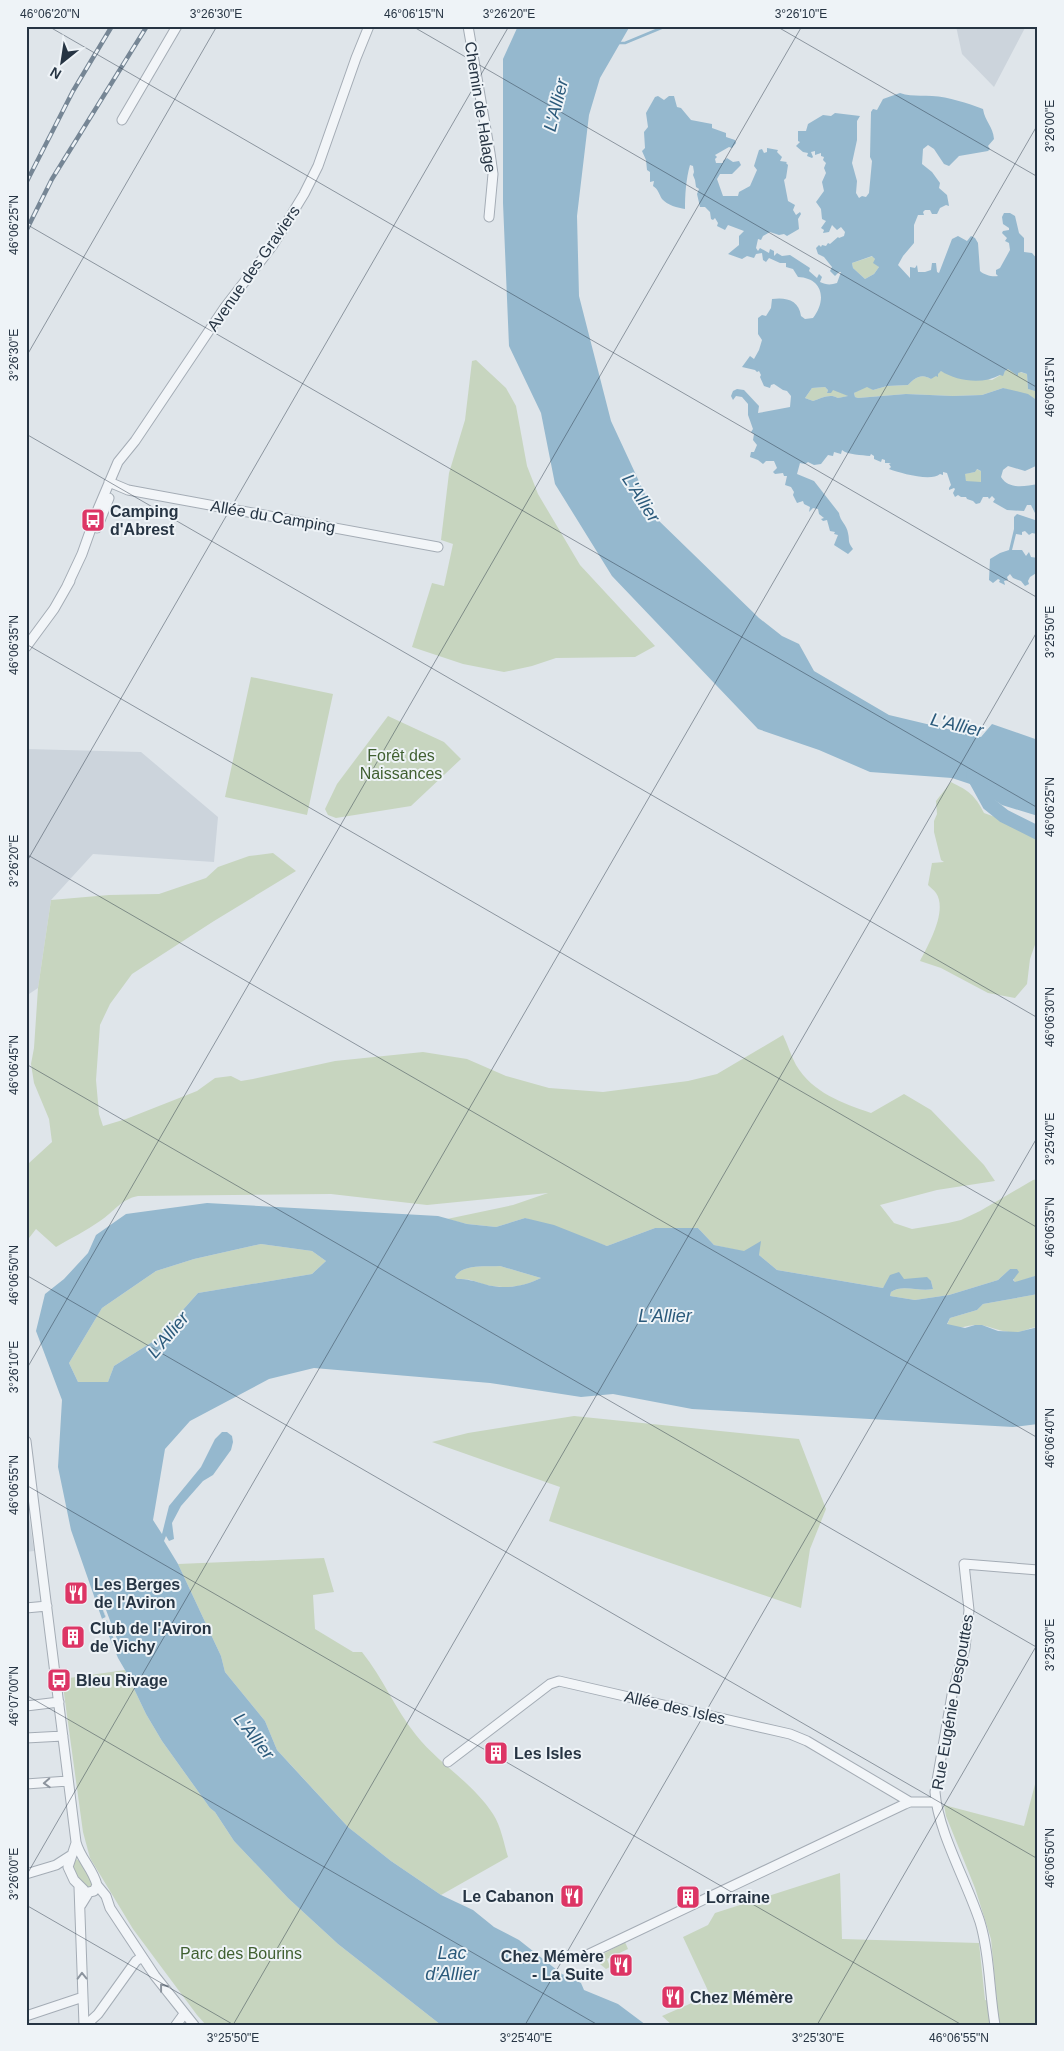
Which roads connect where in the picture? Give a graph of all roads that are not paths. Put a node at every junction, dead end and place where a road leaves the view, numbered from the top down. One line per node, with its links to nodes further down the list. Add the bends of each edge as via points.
1 (177, 26): 4 (street)
2 (369, 26): 6 (street, Avenue des Graviers, via 318,166 304,194 273,245 225,307 118,462)
3 (468, 26): 5 (street, Chemin de Halage, via 493,174)
4 (122, 120)
5 (489, 217)
6 (111, 484): 7 (street, Allée du Camping, via 128,490); 8 (street, Avenue des Graviers, via 67,586)
7 (438, 547)
8 (26, 647)
9 (26, 1441): 10 (street)
10 (29, 1488): 12 (street)
11 (1038, 1570): 22 (street, Rue Eugénie Desgouttes, via 964,1564 968,1610 965,1648 952,1695)
12 (47, 1606): 13 (street); 14 (street)
13 (26, 1608)
14 (59, 1702): 15 (street); 16 (street)
15 (26, 1706)
16 (63, 1736): 17 (street); 19 (street)
17 (26, 1738)
18 (448, 1762): 21 (street, Allée des Isles, via 559,1680 790,1734)
19 (68, 1782): 20 (street, one-way to 20); 23 (street, via 76,1842)
20 (26, 1784)
21 (910, 1802): 22 (street); 29 (street)
22 (936, 1802): 37 (street, Rue Eugénie Desgouttes, via 986,1941)
23 (73, 1855): 24 (street); 25 (street, via 85,1860); 26 (street, via 68,1867)
24 (26, 1874)
25 (97, 1885): 27 (street, via 94,1891); 30 (street)
26 (79, 1887): 27 (street); 28 (street)
27 (89, 1892): 28 (street)
28 (81, 1905): 31 (street, one-way to 28)
29 (587, 1955)
30 (142, 1957): 32 (street, one-way to 30); 34 (street, via 98,2014)
31 (83, 1997): 33 (street); 34 (street)
32 (184, 2014): 35 (street); 36 (street)
33 (26, 2016)
34 (85, 2025)
35 (176, 2025)
36 (194, 2025)
37 (995, 2025)

